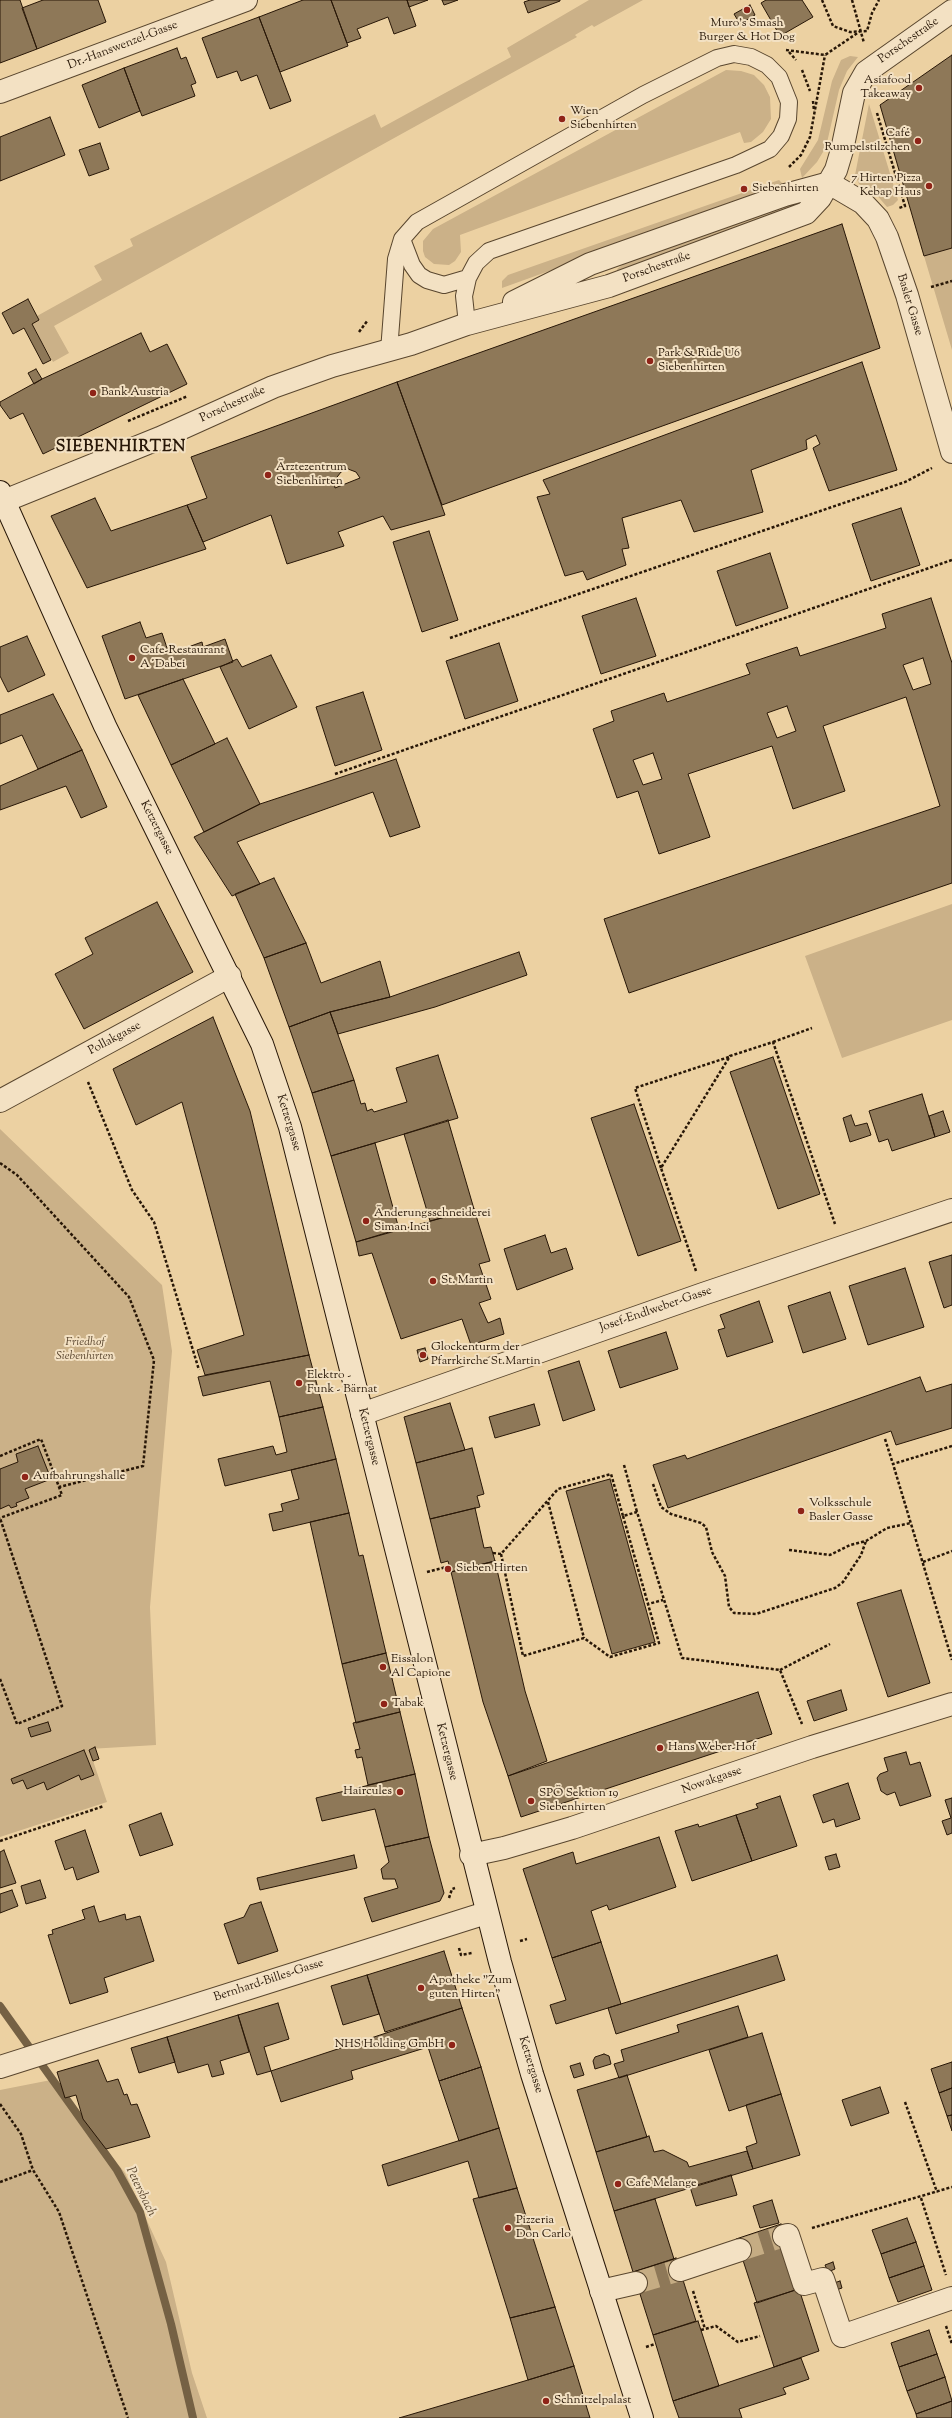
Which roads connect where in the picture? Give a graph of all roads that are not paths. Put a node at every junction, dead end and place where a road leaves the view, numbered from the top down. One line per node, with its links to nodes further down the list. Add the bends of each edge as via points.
1 (246, 0): 3 (street, Dr.-Hanswenzel-Gasse)
2 (952, 11): 4 (street, Porschestraße, via 874,66 858,83 842,150)
3 (0, 92)
4 (829, 183): 7 (street, Porschestraße, via 590,264); 7 (street, Porschestraße, via 806,213 792,219 609,286); 9 (street, Basler Gasse, via 862,203 878,219 891,247 904,288)
5 (402, 239): 6 (lane, via 412,265 427,280 444,285); 6 (lane, via 410,227 425,216 717,58 734,54 751,57 767,65 779,77 789,102 788,119 781,136 762,154 674,187 497,246 476,263); 8 (lane, via 394,273)
6 (468, 278): 7 (lane, via 464,296)
7 (467, 324): 8 (street, Porschestraße)
8 (389, 350): 10 (street, Porschestraße, via 277,385 160,438)
9 (945, 458)
10 (2, 496): 11 (street, Ketzergasse, via 105,726)
11 (230, 976): 12 (street, Pollakgasse); 14 (street, Ketzergasse, via 262,1044 290,1127)
12 (0, 1101)
13 (952, 1210): 14 (street, Josef-Endlweber-Gasse)
14 (362, 1414): 16 (street, Ketzergasse)
15 (952, 1704): 16 (street, Nowakgasse, via 812,1747 572,1828)
16 (471, 1855): 17 (street, Ketzergasse)
17 (486, 1913): 18 (street, Bernhard-Billes-Gasse, via 52,2050); 24 (street, Ketzergasse, via 532,2074)
18 (2, 2063)
19 (786, 2235): 23 (street, via 804,2284 823,2279 842,2336)
20 (740, 2250): 21 (street)
21 (683, 2269)
22 (636, 2283): 24 (street)
23 (950, 2288)
24 (601, 2291): 25 (street, Ketzergasse)
25 (642, 2418)

